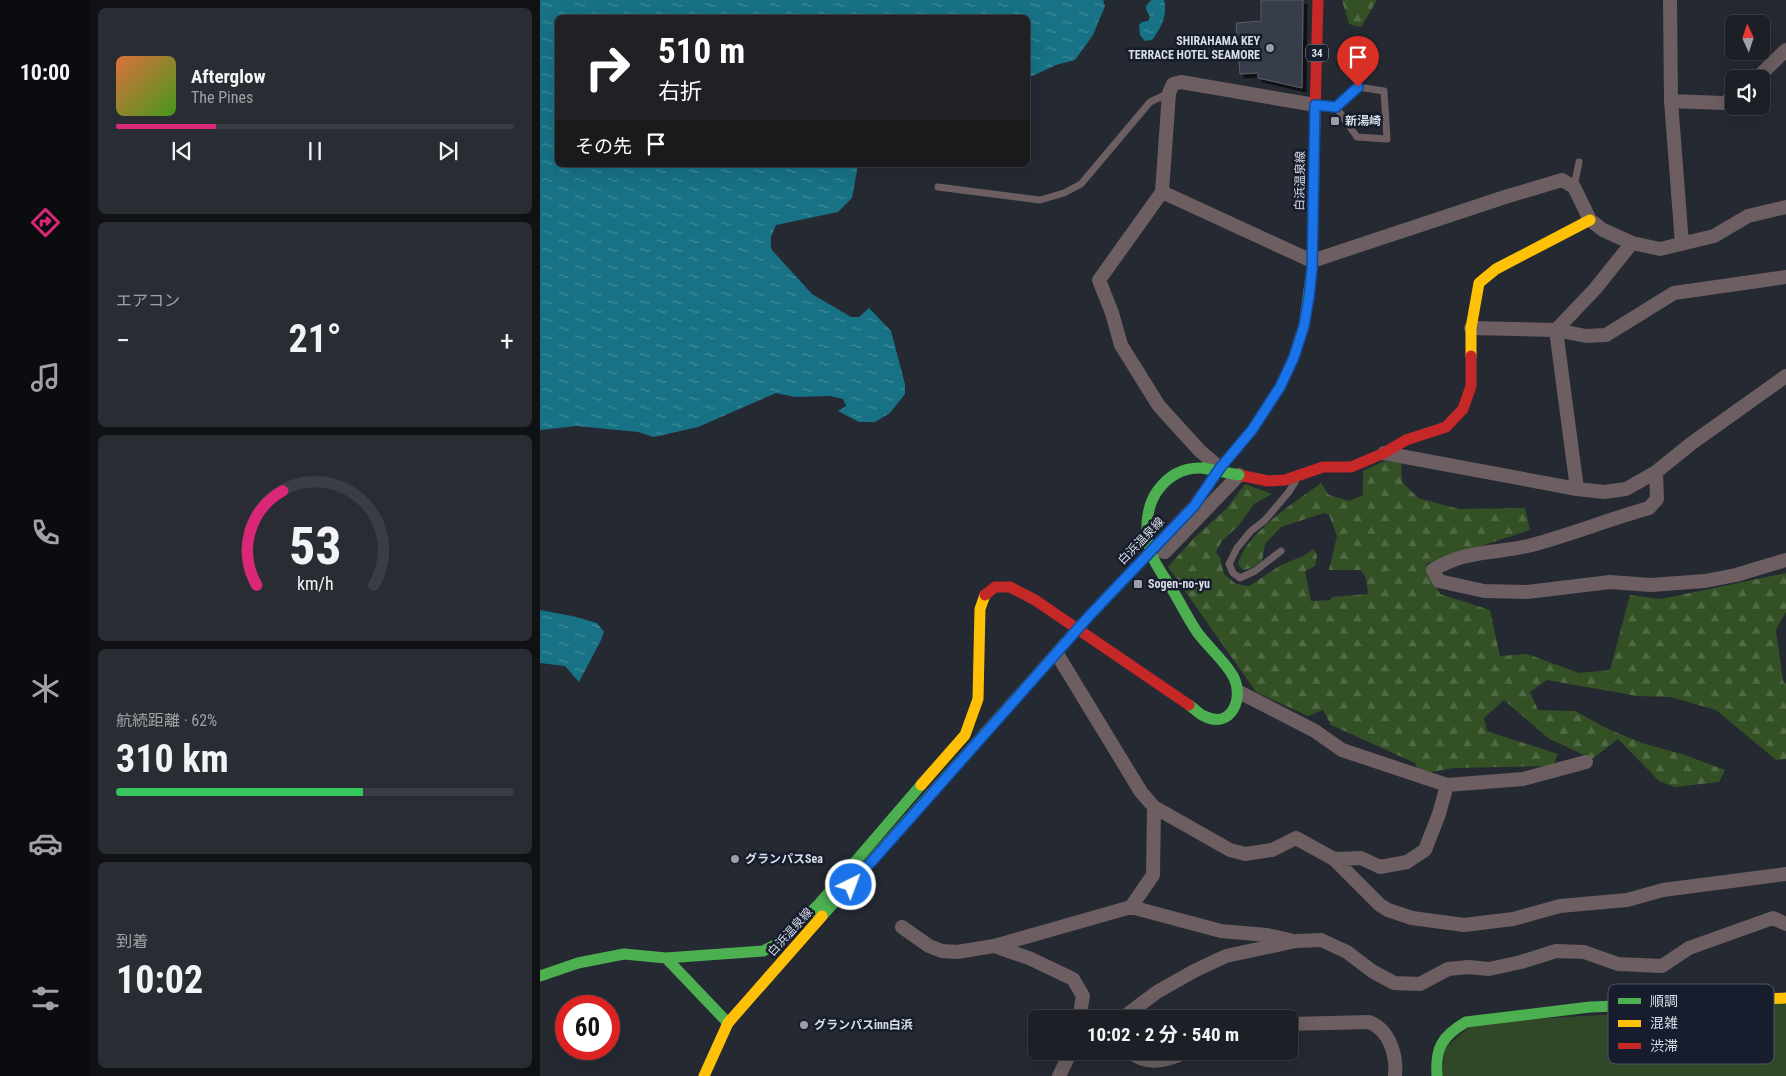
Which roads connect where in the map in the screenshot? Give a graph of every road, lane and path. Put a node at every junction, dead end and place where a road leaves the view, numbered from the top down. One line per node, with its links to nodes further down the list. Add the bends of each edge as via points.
1 (1318, 0): 8 (street, 白浜温泉線 / 34)
2 (1670, 0): 6 (street)
3 (1786, 50): 4 (street)
4 (1765, 70)
5 (1169, 93): 8 (street, via 1173,84 1181,82); 11 (lane, via 1150,102 1081,184 1064,193 1040,200); 13 (street)
6 (1671, 101): 7 (street); 17 (street)
7 (1725, 102)
8 (1315, 105): 9 (lane); 18 (street, 白浜温泉線 / 34)
9 (1336, 107): 9 (lane, via 1358,87 1384,91 1387,139 1357,137)
10 (1579, 162): 12 (lane)
11 (938, 187)
12 (1574, 187): 15 (street); 18 (street, via 1562,180)
13 (1162, 192): 18 (street); 24 (street, via 1099,280 1121,345 1159,406)
14 (1786, 207): 17 (street, via 1748,216 1714,236)
15 (1590, 220): 16 (street, via 1603,230); 20 (street, via 1496,270 1479,283)
16 (1632, 242): 17 (street, via 1660,249); 21 (street, via 1595,289)
17 (1682, 244)
18 (1312, 261): 24 (street, 白浜温泉線 / 34, via 1304,326 1294,357 1280,387 1252,430)
19 (1786, 277): 21 (street, via 1674,293 1606,335 1586,336)
20 (1471, 328): 21 (street); 23 (street, via 1471,386 1463,410 1446,427 1406,440)
21 (1556, 330): 28 (street)
22 (1786, 376): 25 (street)
23 (1384, 453): 27 (street, via 1351,466 1324,467); 28 (street)
24 (1220, 468): 29 (street, 白浜温泉線 / 34, via 1194,506)
25 (1656, 472): 28 (street, via 1626,489 1604,492); 31 (street, via 1657,499 1649,508 1531,545 1480,552 1433,570 1439,581 1484,591 1527,592 1610,582 1650,585 1705,581)
26 (1239, 475): 27 (street, via 1268,481); 29 (street, via 1165,552); 29 (street, bridge, via 1188,468 1165,482 1156,490 1148,511)
27 (1299, 475): 30 (lane, via 1265,520 1250,531 1229,564 1240,578)
28 (1577, 489)
29 (1152, 550): 32 (street, 白浜温泉線 / 34, bridge); 33 (street, via 1198,631 1233,676)
30 (1282, 552)
31 (1786, 560)
32 (1060, 649): 36 (street, via 1141,792); 49 (street, 白浜温泉線 / 34)
33 (1239, 692): 35 (street, via 1315,731 1342,750); 44 (street, via 1234,710 1228,716 1219,719 1205,717 1035,600 1010,587 995,587 985,595 980,609 978,699 965,736 877,839 818,905 775,945 763,951)
34 (1586, 762): 35 (street, via 1523,779)
35 (1447, 785): 37 (street, via 1440,814 1425,850 1407,862 1380,867 1361,858)
36 (1154, 807): 37 (street, via 1230,850 1245,854 1272,850 1296,838); 39 (street, via 1153,875)
37 (1334, 858): 38 (street, via 1388,910 1412,918 1464,925 1513,919 1560,906 1628,900 1663,890)
38 (1786, 874)
39 (1131, 906): 42 (street, via 1221,931 1267,935); 43 (street)
40 (1786, 924): 42 (street, via 1773,918 1688,948 1662,966 1618,964 1584,952 1556,951 1489,968 1448,969 1420,984 1394,983 1347,952 1321,940)
41 (902, 927): 43 (street, via 942,951)
42 (1296, 942): 48 (street, via 1226,956 1194,971)
43 (994, 946): 47 (street, via 1073,979 1082,996)
44 (666, 958): 45 (street, via 624,954 578,963); 49 (street)
45 (540, 976)
46 (1608, 1006): 57 (street, via 1466,1022 1452,1029 1440,1045)
47 (1081, 1010)
48 (1131, 1010)
49 (728, 1024): 54 (street, 白浜温泉線 / 34)
50 (1298, 1024): 56 (street, via 1369,1022 1378,1025 1394,1053)
51 (1067, 1060): 55 (street)
52 (1146, 1060): 53 (street)
53 (1168, 1060)
54 (704, 1076)
55 (1060, 1076)
56 (1395, 1076)
57 (1437, 1076)

